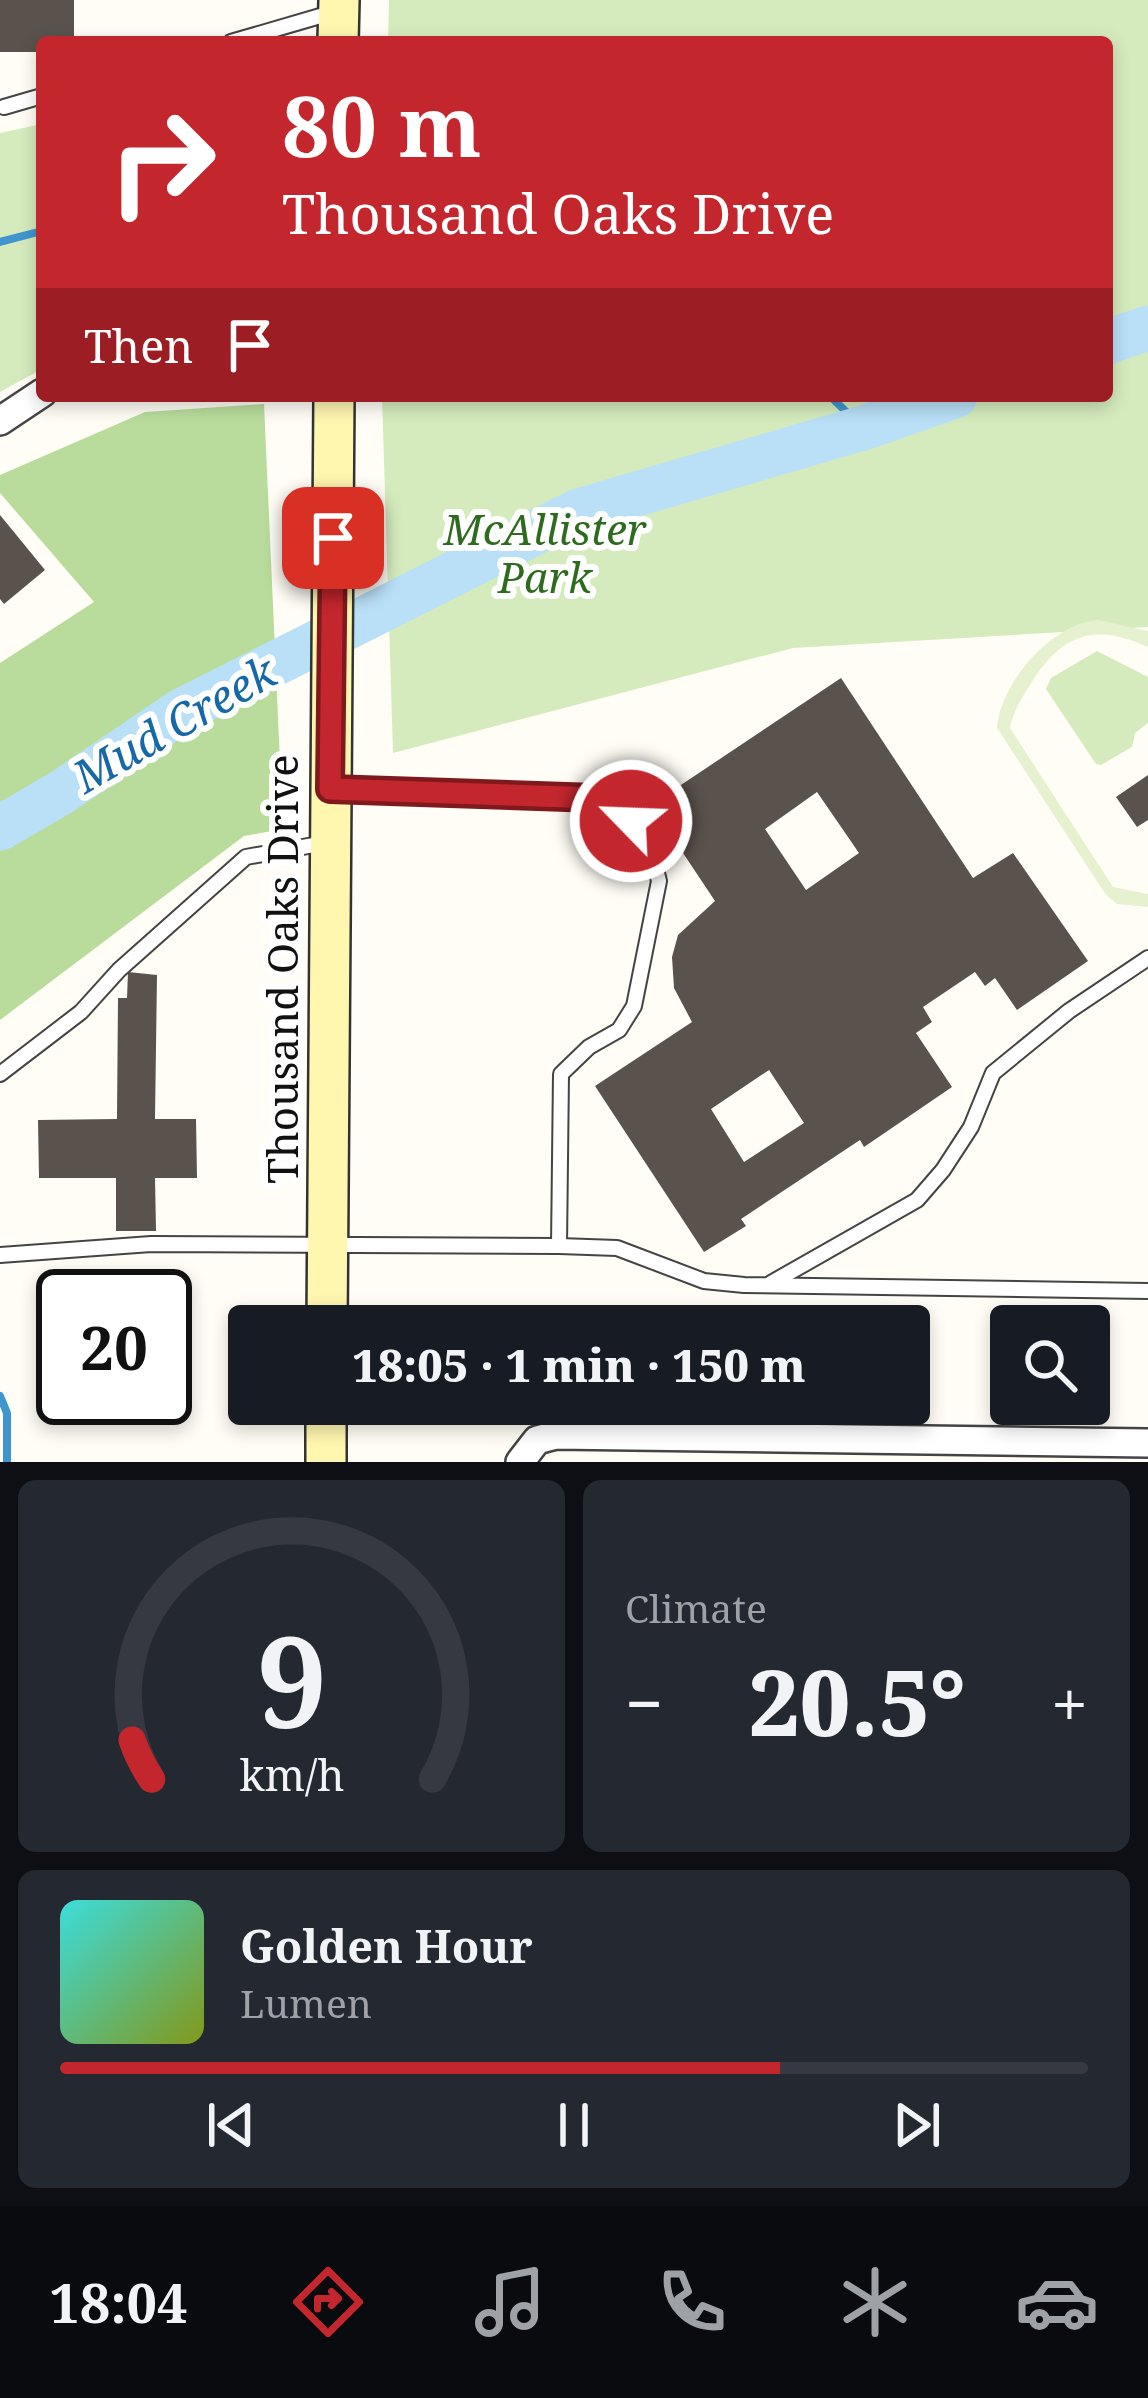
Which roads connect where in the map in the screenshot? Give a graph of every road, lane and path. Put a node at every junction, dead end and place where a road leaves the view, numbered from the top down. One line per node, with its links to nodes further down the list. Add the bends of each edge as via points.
1 (339, 18): 2 (lane)
2 (258, 36)
3 (36, 98): 4 (lane)
4 (4, 107)
5 (36, 397): 7 (street)
6 (334, 402): 8 (main road, Thousand Oaks Drive)
7 (0, 421)
8 (330, 778): 9 (main road, Thousand Oaks Drive); 13 (lane, via 596,798 631,821 652,854 659,880 634,1006 619,1030 561,1074)
9 (330, 842): 11 (lane, via 246,857 81,1012); 12 (main road, Thousand Oaks Drive)
10 (1148, 958): 15 (lane, via 993,1073 971,1127 917,1200)
11 (0, 1075)
12 (327, 1246): 13 (lane); 14 (lane, via 151,1244); 17 (main road, Thousand Oaks Drive)
13 (559, 1246): 15 (lane, via 616,1248 704,1281)
14 (0, 1255)
15 (767, 1285): 16 (lane)
16 (1148, 1291)
17 (327, 1305)
18 (326, 1425): 20 (main road)
19 (1148, 1443): 21 (street, via 556,1436 537,1440)
20 (326, 1462)
21 (520, 1462)

